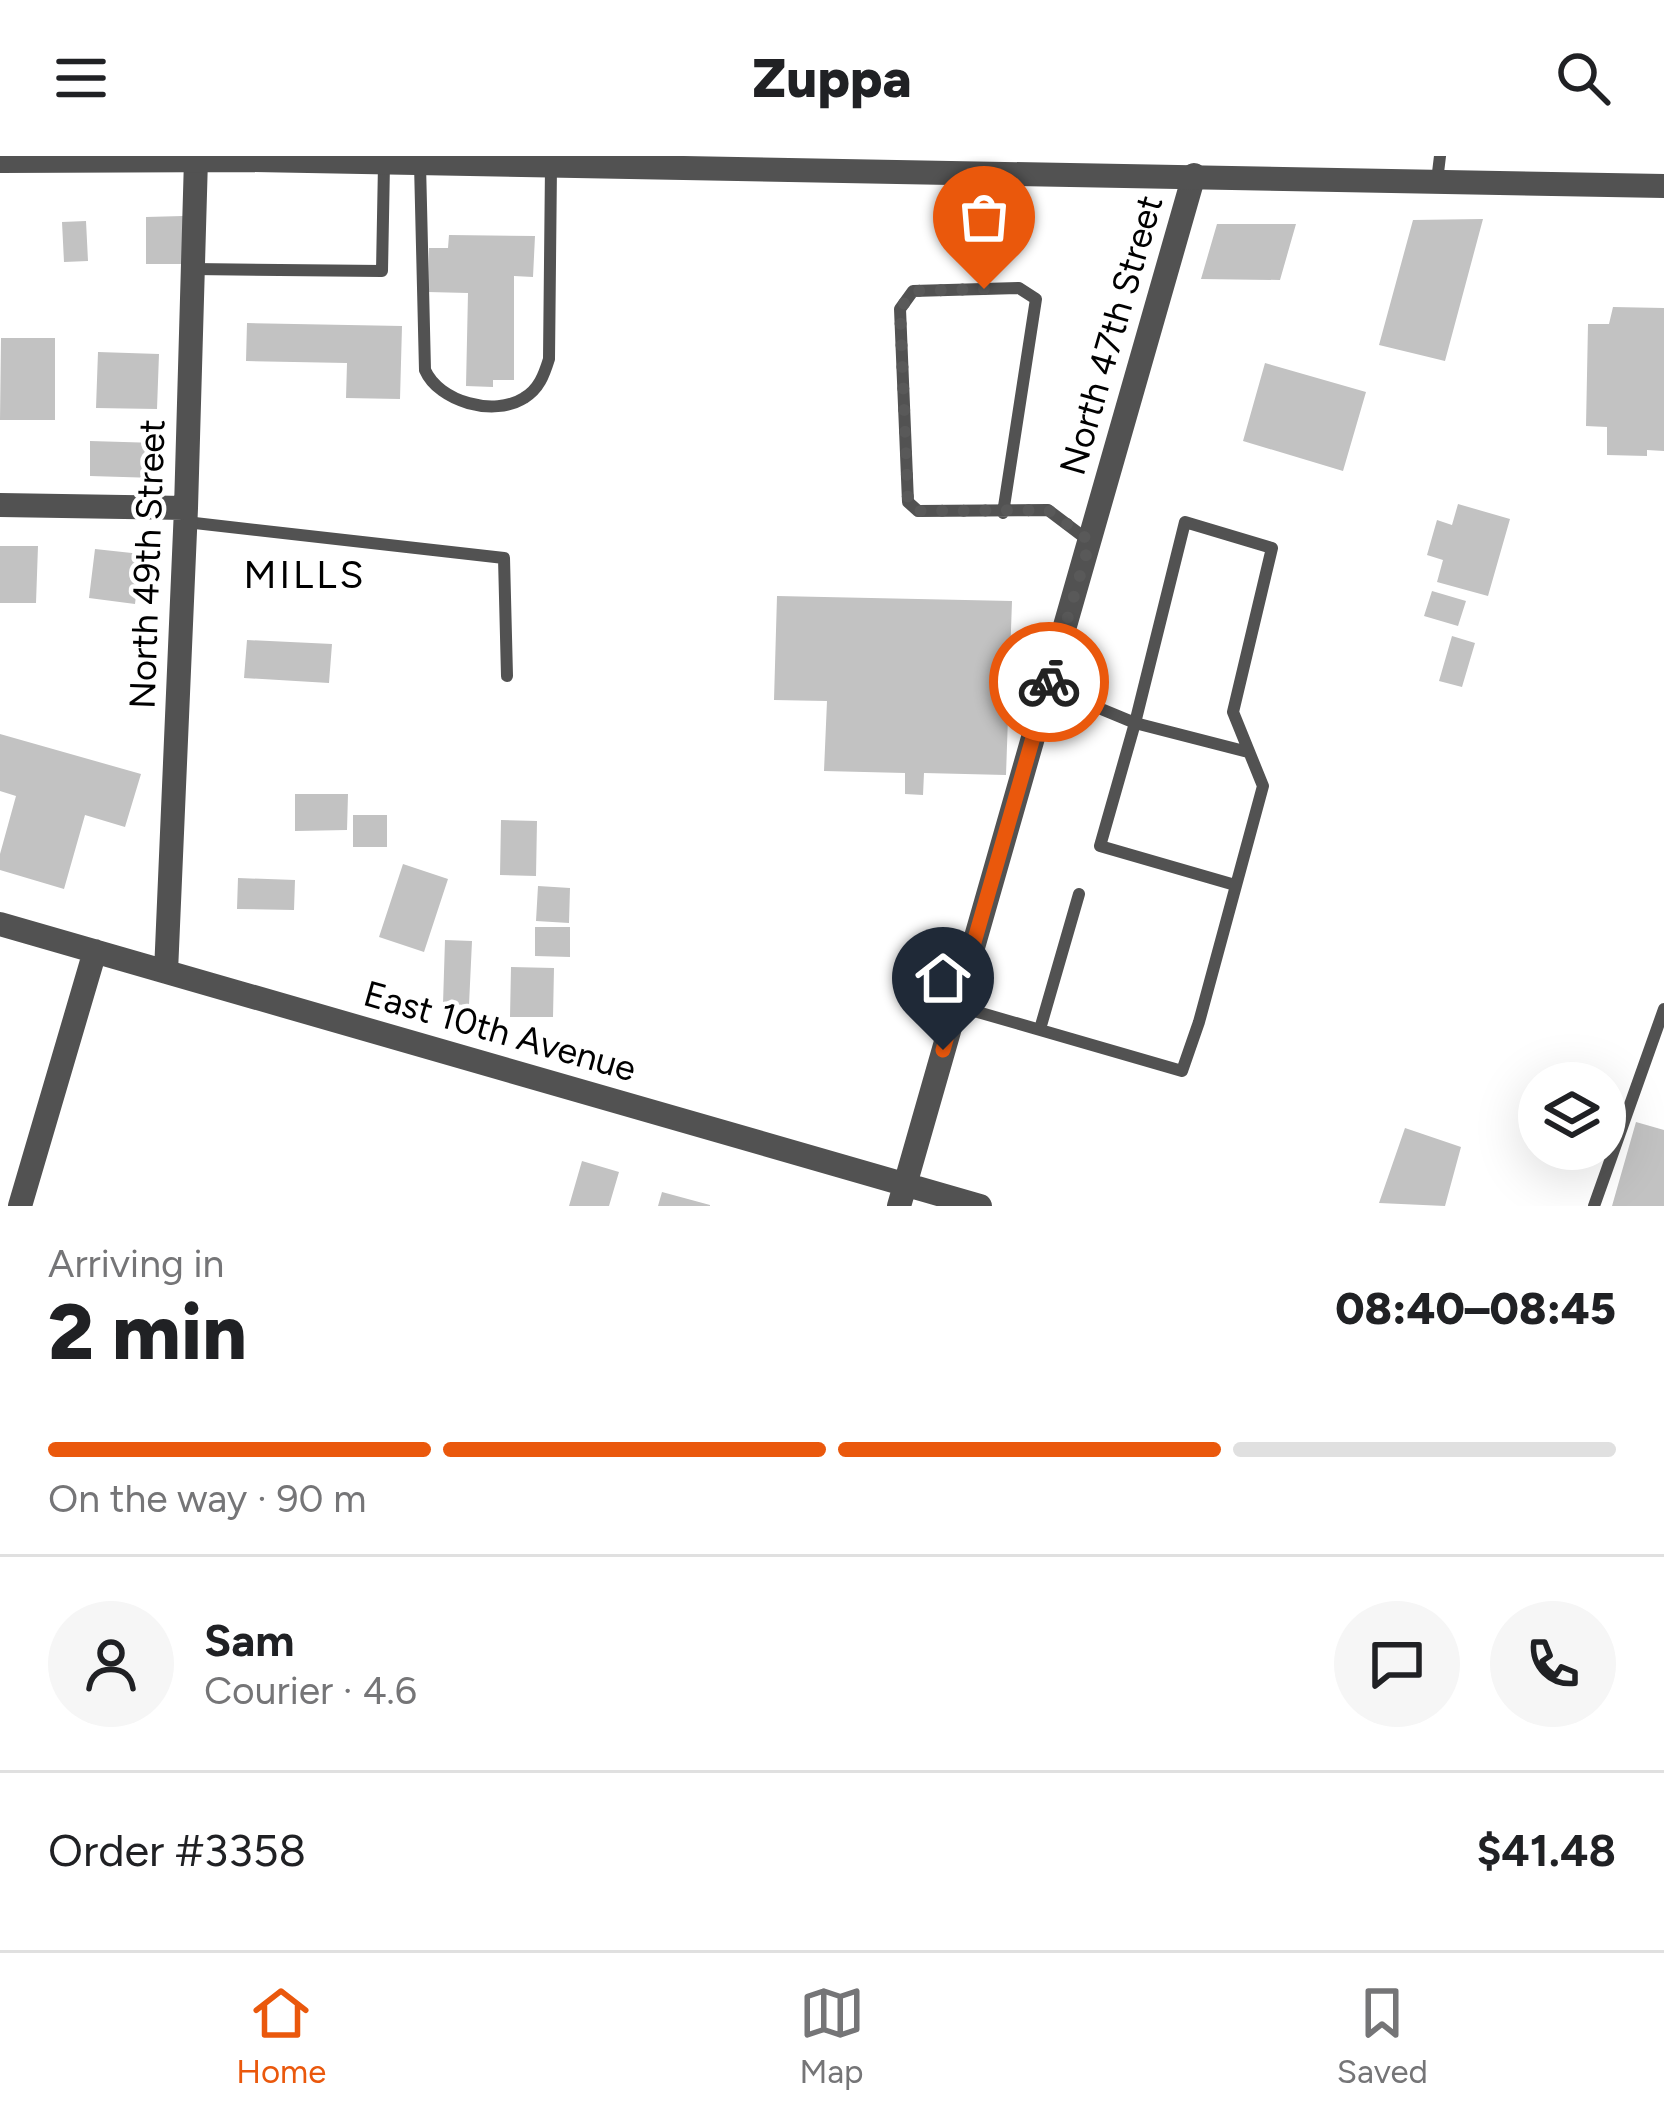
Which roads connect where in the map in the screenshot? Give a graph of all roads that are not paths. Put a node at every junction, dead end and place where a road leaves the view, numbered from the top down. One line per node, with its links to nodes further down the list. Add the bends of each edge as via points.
1 (78, 158): 3 (street); 5 (street)
2 (248, 158): 3 (street); 6 (street)
3 (196, 159): 12 (street, North 49th Street)
4 (464, 160): 7 (street); 8 (street)
5 (0, 161)
6 (384, 162): 7 (street); 12 (lane, via 382,271)
7 (420, 163): 8 (lane, via 424,370 448,395 493,405 534,391 549,359)
8 (551, 165): 10 (street)
9 (1438, 168): 10 (street); 11 (street)
10 (1195, 176): 16 (street, North 47th Street)
11 (1664, 186)
12 (193, 269): 15 (street, North 49th Street)
13 (0, 505): 15 (street)
14 (1004, 513): 14 (lane, via 918,511 908,502 900,309 913,291 1019,288 1036,299); 16 (lane, via 1048,510)
15 (186, 515): 17 (lane, via 504,558); 25 (street, North 49th Street)
16 (1090, 541): 18 (street, North 47th Street)
17 (507, 676)
18 (1047, 692): 19 (lane); 26 (street, North 47th Street)
19 (1136, 723): 20 (lane); 20 (lane, via 1185,522 1272,548 1233,712); 21 (lane, via 1100,845)
20 (1248, 752): 21 (lane, via 1263,786)
21 (1235, 885): 28 (lane, via 1182,1071)
22 (1079, 894): 28 (lane)
23 (0, 924): 24 (street, East 10th Avenue)
24 (95, 951): 25 (street, East 10th Avenue); 30 (street)
25 (166, 972): 29 (street, East 10th Avenue)
26 (956, 1006): 28 (lane); 29 (street, North 47th Street)
27 (1664, 1009): 32 (lane)
28 (1040, 1029)
29 (902, 1195): 31 (street, East 10th Avenue)
30 (20, 1206)
31 (980, 1206)
32 (1594, 1206)

